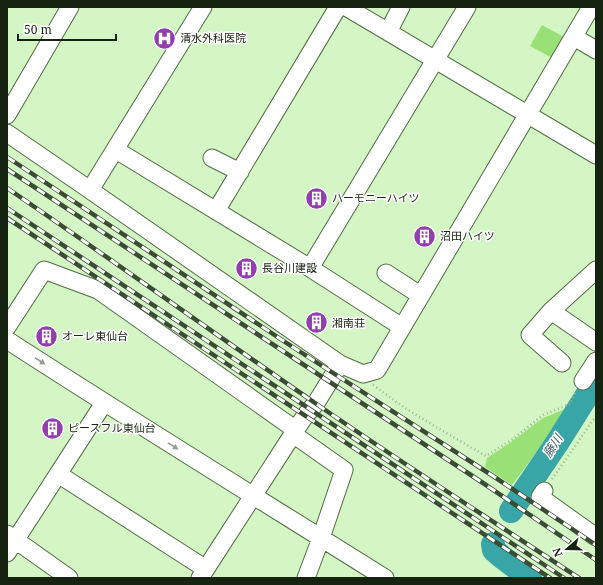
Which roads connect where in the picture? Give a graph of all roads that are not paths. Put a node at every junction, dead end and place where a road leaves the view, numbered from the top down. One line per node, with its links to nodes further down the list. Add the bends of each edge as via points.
1 (70, 7): 12 (street)
2 (203, 7): 15 (street)
3 (338, 7): 18 (street)
4 (346, 7): 8 (street)
5 (401, 7): 8 (street)
6 (467, 7): 11 (street)
7 (592, 7): 9 (street)
8 (388, 32): 11 (street)
9 (574, 37): 10 (street); 13 (street)
10 (596, 50)
11 (436, 60): 13 (street); 21 (street)
12 (7, 115)
13 (528, 115): 16 (street); 24 (street)
14 (7, 133): 19 (street)
15 (116, 150): 19 (street); 20 (street)
16 (596, 155)
17 (212, 158): 18 (street)
18 (240, 172): 20 (street)
19 (90, 190): 32 (street)
20 (216, 211): 21 (street)
21 (310, 268): 26 (street)
22 (596, 270): 25 (street)
23 (386, 273): 24 (street)
24 (420, 295): 26 (street)
25 (552, 311): 29 (street); 31 (street, via 530,335)
26 (402, 326): 32 (street, via 377,370 363,374)
27 (7, 327): 35 (street, via 44,270 98,290)
28 (7, 340): 34 (street, one-way to 34)
29 (596, 342)
30 (596, 361): 33 (street)
31 (562, 363)
32 (340, 364): 35 (street)
33 (583, 381)
34 (104, 403): 36 (street); 38 (street, one-way to 38)
35 (294, 432): 38 (street); 40 (street, via 344,470)
36 (58, 474): 41 (street); 42 (street)
37 (544, 491): 39 (street, via 540,497)
38 (253, 495): 40 (street); 42 (street)
39 (596, 537)
40 (321, 538): 44 (street); 45 (street)
41 (10, 543): 43 (street)
42 (203, 574)
43 (69, 578)
44 (306, 578)
45 (385, 578)

